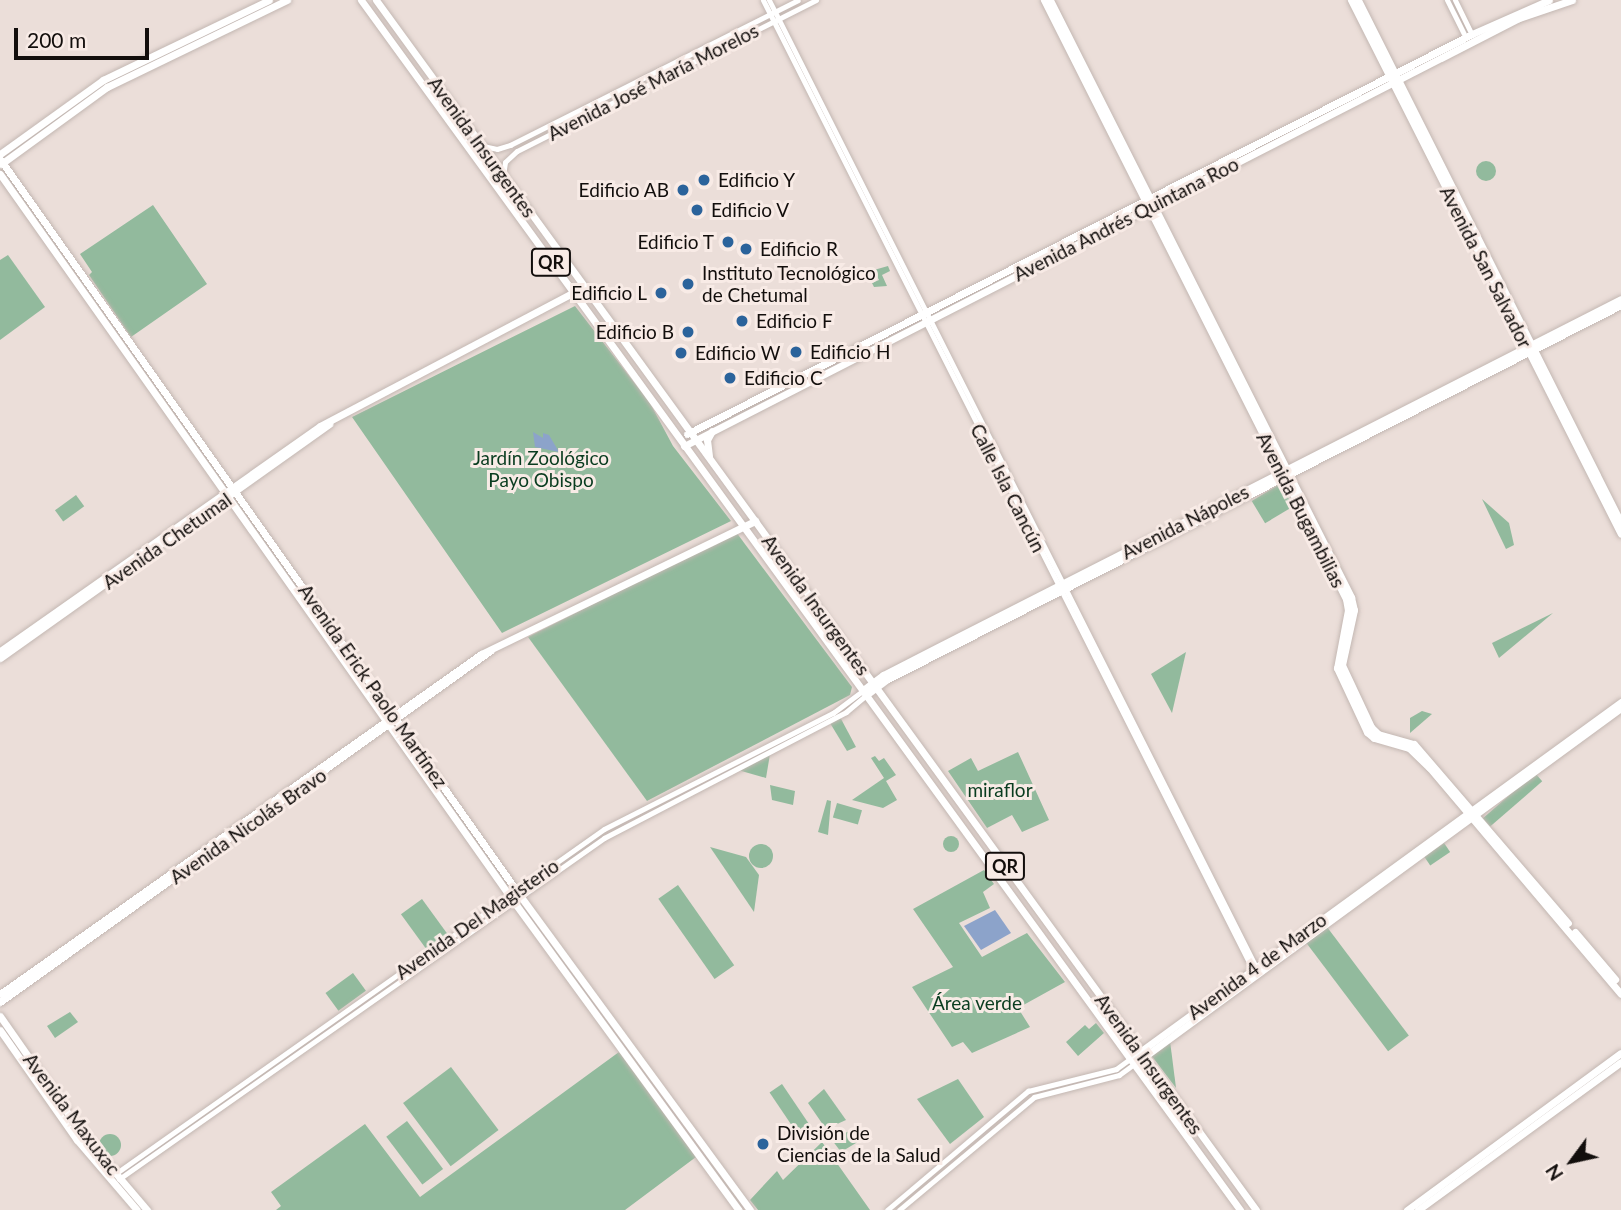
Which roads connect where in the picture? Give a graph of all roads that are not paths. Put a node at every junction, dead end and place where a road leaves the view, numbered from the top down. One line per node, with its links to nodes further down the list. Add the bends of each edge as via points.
1 (269, 0): 21 (main road, via 103,80)
2 (287, 0): 21 (main road, via 107,87)
3 (763, 0): 16 (street, Calle Isla Cancún)
4 (769, 0): 16 (street, Calle Isla Cancún)
5 (798, 0): 16 (street, Avenida José María Morelos)
6 (816, 0): 17 (street, Avenida José María Morelos)
7 (1044, 0): 25 (main road, Avenida Bugambilias)
8 (1050, 0): 25 (main road, Avenida Bugambilias)
9 (1351, 0): 19 (main road, Avenida San Salvador)
10 (1358, 0): 19 (main road, Avenida San Salvador)
11 (1447, 0): 18 (street)
12 (1455, 0): 18 (street)
13 (1549, 0): 18 (main road, Avenida Andrés Quintana Roo)
14 (369, 1): 20 (main road, Avenida Insurgentes / QR); 26 (main road, Avenida Insurgentes / QR)
15 (1564, 1): 18 (main road, Avenida Andrés Quintana Roo)
16 (772, 13): 17 (street, Calle Isla Cancún); 20 (street, Avenida José María Morelos, via 510,145 497,149)
17 (776, 20): 23 (street, Avenida José María Morelos, via 517,151 505,162); 33 (street, Calle Isla Cancún)
18 (1470, 39): 19 (main road, Avenida Andrés Quintana Roo)
19 (1393, 78): 25 (main road, Avenida Andrés Quintana Roo); 34 (main road, Avenida San Salvador)
20 (481, 145): 23 (main road, Avenida Insurgentes / QR)
21 (1, 160): 43 (main road, Avenida Erick Paolo Martínez)
22 (0, 174): 43 (main road, Avenida Erick Paolo Martínez)
23 (503, 175): 24 (main road, Avenida Insurgentes / QR)
24 (522, 201): 26 (main road); 27 (main road, Avenida Insurgentes / QR)
25 (1149, 202): 33 (main road, Avenida Andrés Quintana Roo); 42 (main road, Avenida Bugambilias)
26 (512, 208): 28 (main road, Avenida Insurgentes / QR)
27 (555, 247): 28 (main road); 29 (main road, Avenida Insurgentes / QR)
28 (545, 255): 30 (main road, Avenida Insurgentes / QR)
29 (584, 287): 30 (main road, Avenida Chetumal); 35 (main road, Avenida Insurgentes / QR)
30 (574, 294): 36 (main road, Avenida Insurgentes / QR); 43 (main road, Avenida Chetumal, via 331,421)
31 (1621, 299): 34 (main road, Avenida Nápoles)
32 (1621, 305): 34 (main road, Avenida Nápoles)
33 (924, 316): 37 (main road, Avenida Andrés Quintana Roo); 38 (main road, Avenida Andrés Quintana Roo); 48 (street, Calle Isla Cancún)
34 (1531, 350): 42 (main road, Avenida Nápoles); 45 (main road, Avenida San Salvador); 47 (main road, Avenida San Salvador)
35 (676, 413): 36 (main road); 37 (main road); 39 (main road, Avenida Insurgentes / QR)
36 (664, 418): 40 (main road, Avenida Insurgentes / QR)
37 (703, 424): 39 (main road, Avenida Andrés Quintana Roo)
38 (713, 429): 39 (main road, Avenida Andrés Quintana Roo); 41 (main road, via 707,440)
39 (692, 435): 40 (main road, Avenida Andrés Quintana Roo); 41 (main road, Avenida Insurgentes / QR)
40 (682, 442): 46 (main road, Avenida Insurgentes / QR)
41 (710, 460): 44 (main road, Avenida Insurgentes / QR)
42 (1285, 474): 48 (main road, Avenida Nápoles); 58 (main road, Avenida Bugambilias, via 1348,603 1337,667 1367,732 1409,748)
43 (230, 492): 49 (main road, Avenida Chetumal); 50 (main road, Avenida Chetumal); 55 (main road, Avenida Erick Paolo Martínez)
44 (752, 518): 46 (main road, Avenida Nicolás Bravo); 51 (main road, Avenida Insurgentes / QR)
45 (1621, 523)
46 (741, 524): 52 (main road, Avenida Insurgentes / QR); 55 (main road, Avenida Nicolás Bravo, via 492,648)
47 (1621, 534)
48 (1062, 588): 51 (main road, Avenida Nápoles); 60 (street, Calle Isla Cancún)
49 (0, 651)
50 (0, 658)
51 (874, 685): 52 (main road, Avenida Nápoles); 56 (main road, Avenida Insurgentes / QR)
52 (865, 693): 57 (main road, Avenida Insurgentes / QR); 59 (street, Avenida Del Magisterio, via 604,829)
53 (1621, 702): 58 (main road, Avenida 4 de Marzo)
54 (1621, 708): 58 (main road, Avenida 4 de Marzo)
55 (392, 721): 59 (main road, Avenida Erick Paolo Martínez); 62 (main road, Avenida Nicolás Bravo); 64 (main road, Avenida Nicolás Bravo)
56 (951, 791): 57 (main road); 67 (main road, Avenida Insurgentes / QR)
57 (941, 797): 69 (main road, Avenida Insurgentes / QR)
58 (1472, 814): 60 (main road, Avenida 4 de Marzo); 61 (main road, Avenida Bugambilias); 63 (main road, Avenida Bugambilias)
59 (516, 896): 73 (street, Avenida Del Magisterio); 76 (main road, Avenida Erick Paolo Martínez); 77 (main road, Avenida Erick Paolo Martínez)
60 (1256, 971): 67 (main road, Avenida 4 de Marzo)
61 (1621, 986)
62 (0, 994)
63 (1621, 994)
64 (0, 1002)
65 (0, 1016): 73 (main road, Avenida Maxuxac)
66 (0, 1030): 73 (main road, Avenida Maxuxac)
67 (1141, 1054): 69 (main road, Avenida 4 de Marzo); 71 (main road, Avenida Insurgentes / QR)
68 (1621, 1054): 82 (main road)
69 (1132, 1062): 72 (main road, Avenida Insurgentes / QR); 78 (street, Avenida 4 de Marzo, via 1028,1091); 79 (street, Avenida 4 de Marzo, via 1119,1075 1034,1097)
70 (1621, 1062): 83 (main road)
71 (1185, 1114): 72 (main road); 81 (main road, Avenida Insurgentes / QR)
72 (1175, 1121): 80 (main road, Avenida Insurgentes / QR)
73 (115, 1179): 74 (main road, Avenida Maxuxac); 75 (main road, Avenida Maxuxac)
74 (137, 1210)
75 (147, 1210)
76 (739, 1210)
77 (750, 1210)
78 (887, 1210)
79 (899, 1210)
80 (1240, 1210)
81 (1256, 1210)
82 (1407, 1210)
83 (1418, 1210)

